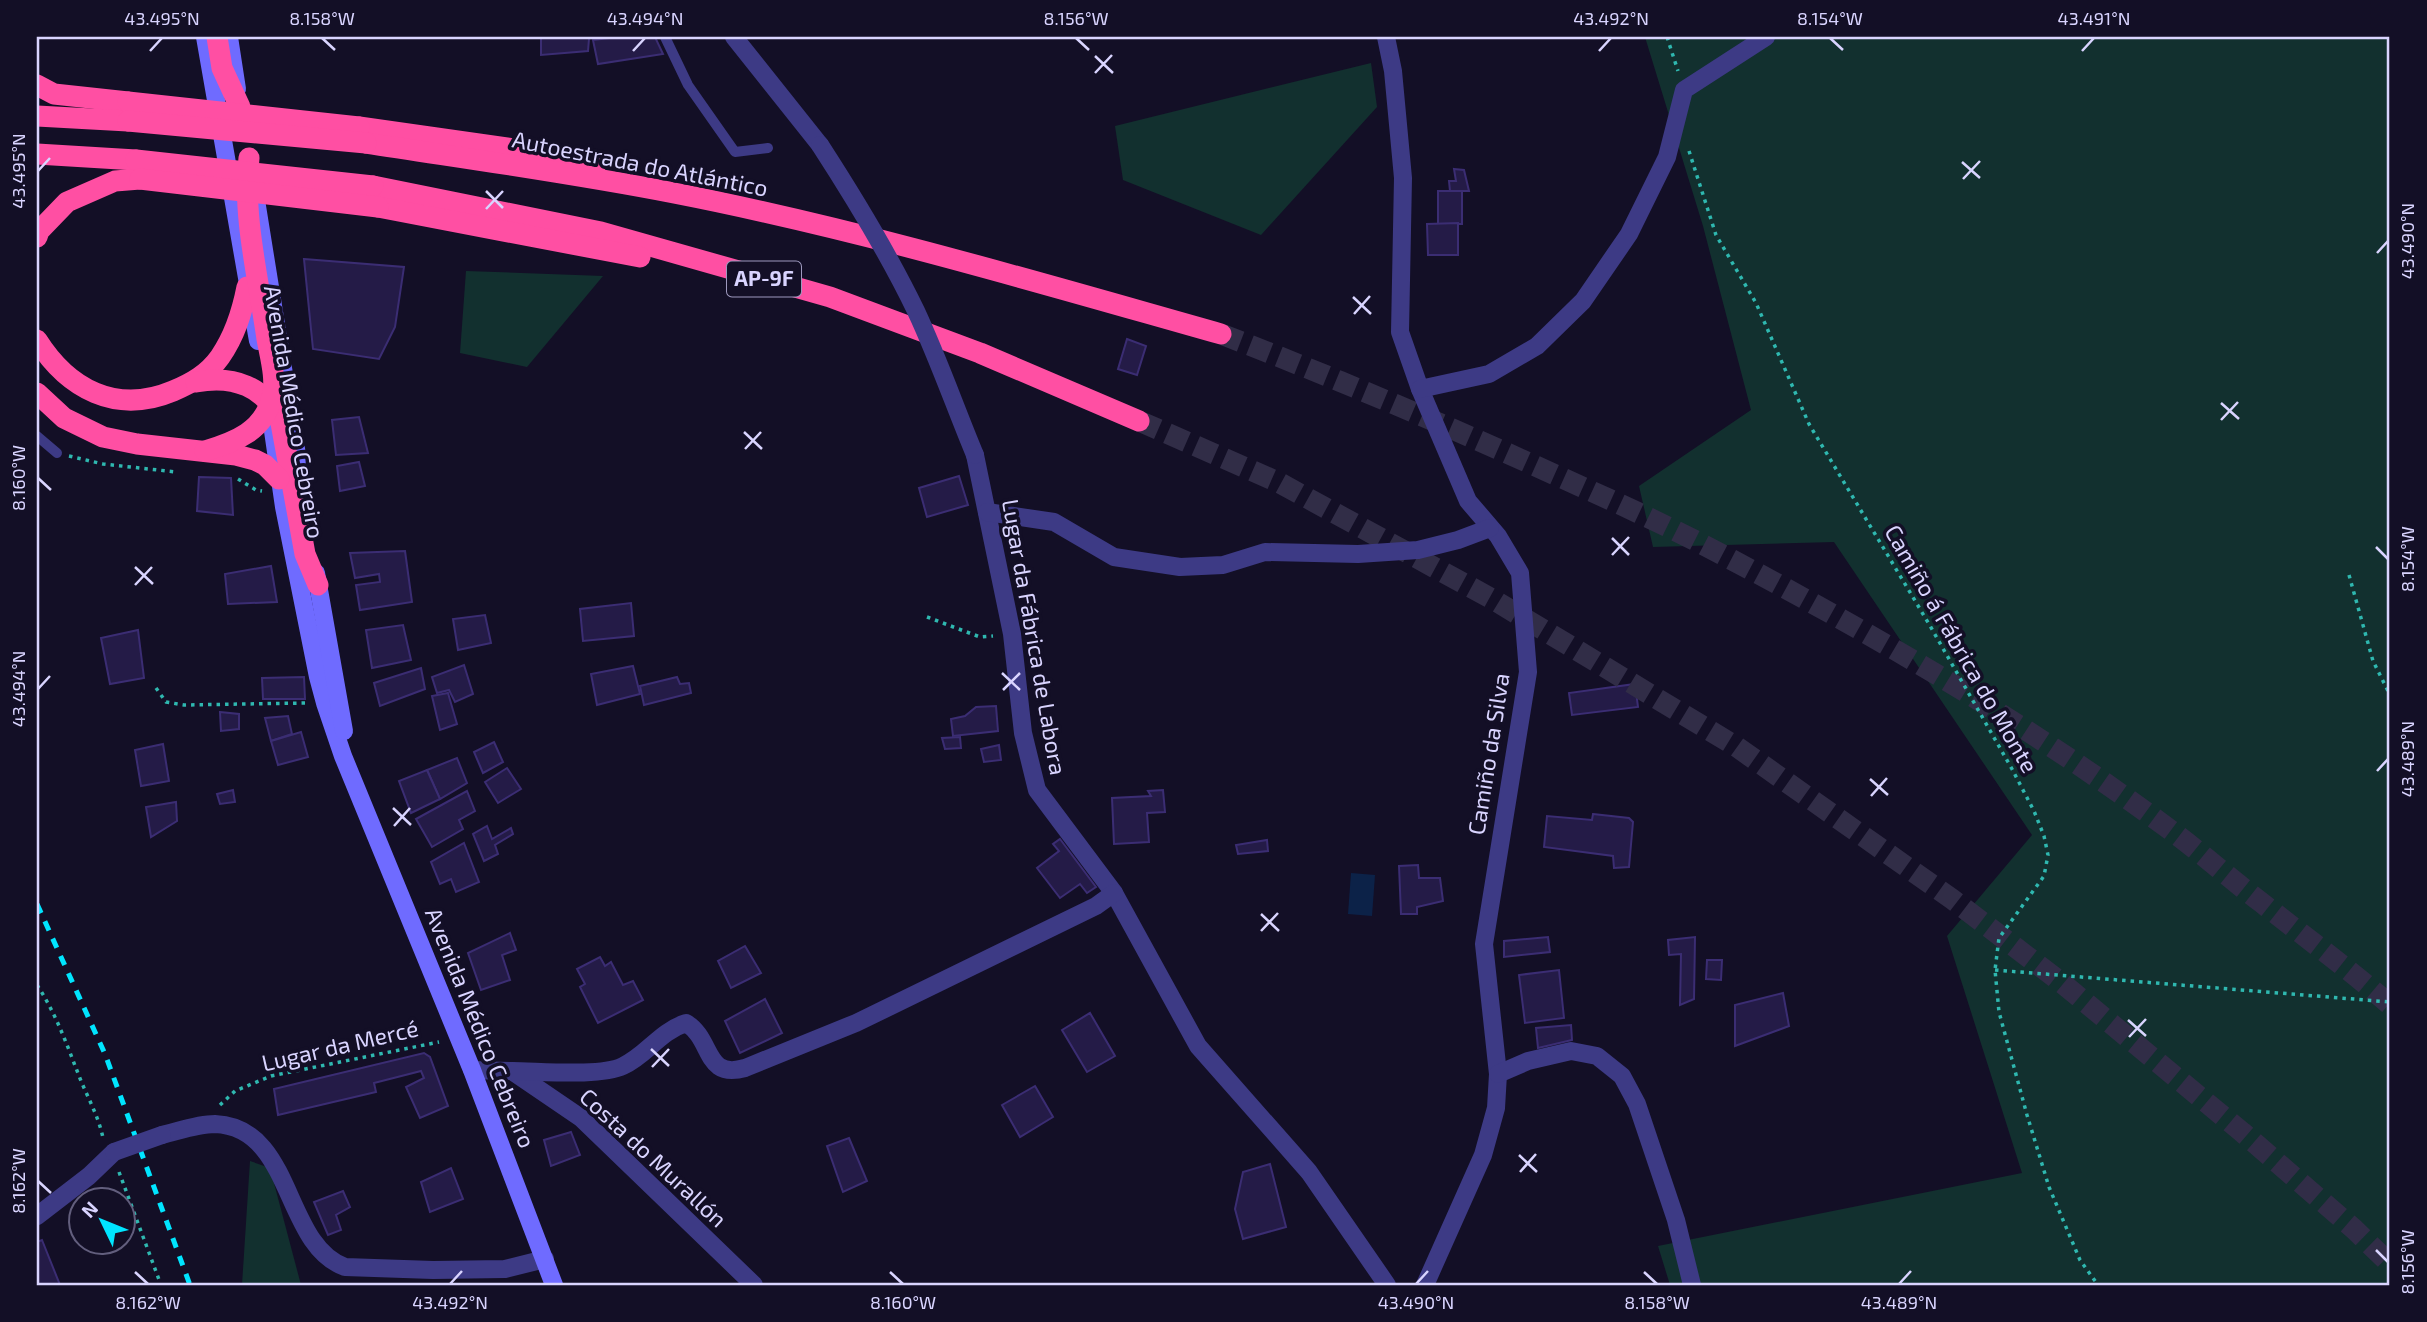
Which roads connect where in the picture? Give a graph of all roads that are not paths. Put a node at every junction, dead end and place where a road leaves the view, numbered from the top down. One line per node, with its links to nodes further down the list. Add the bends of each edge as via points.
1 (205, 37): 17 (main road, Avenida Médico Cebreiro)
2 (217, 37): 9 (highway, via 222,68)
3 (229, 37): 9 (main road, Avenida Médico Cebreiro)
4 (665, 37): 12 (lane, via 688,85 735,152)
5 (734, 37): 29 (street, Lugar da Fábrica de Labora, bridge, via 820,145 899,278 975,454)
6 (1385, 37): 21 (street, Camiño da Silva, via 1393,71 1403,178 1400,332)
7 (1766, 37): 21 (street, via 1685,90 1667,157 1629,234 1583,301 1537,346 1489,374)
8 (37, 85): 10 (highway, via 54,94)
9 (240, 107): 14 (main road, Avenida Médico Cebreiro)
10 (128, 112): 11 (highway, Autoestrada do Atlántico); 18 (highway, Autoestrada do Atlántico, bridge, via 362,135 673,193 991,269)
11 (37, 116)
12 (768, 148)
13 (37, 154): 15 (highway)
14 (249, 158): 23 (highway, via 248,215 273,383); 31 (main road, Avenida Médico Cebreiro)
15 (138, 169): 16 (highway, via 67,202); 24 (highway, AP-9F, bridge, via 376,197 830,297 980,353)
16 (37, 237)
17 (247, 287): 20 (highway, via 236,330 219,359); 23 (main road, Avenida Médico Cebreiro)
18 (1221, 334)
19 (37, 340): 20 (highway, via 68,378 102,397 138,401)
20 (196, 382): 23 (highway, via 234,380)
21 (1420, 389): 30 (street, Camiño da Silva, via 1468,501)
22 (37, 393): 26 (highway, via 64,418 103,437)
23 (270, 404): 26 (highway, via 247,436); 28 (main road, Avenida Médico Cebreiro); 31 (highway, via 281,423 305,554)
24 (1139, 421)
25 (37, 436): 27 (lane)
26 (205, 451): 28 (highway, via 255,460 265,465)
27 (57, 453)
28 (280, 487): 32 (main road, Avenida Médico Cebreiro, via 325,703)
29 (987, 512): 30 (street, via 1054,522 1114,557 1180,567 1223,565 1265,552 1418,550); 33 (street, Lugar da Fábrica de Labora, via 1012,634 1023,733 1037,790)
30 (1490, 528): 36 (street, Camiño da Silva, via 1520,573 1528,672 1484,944)
31 (318, 585): 32 (main road, Avenida Médico Cebreiro)
32 (358, 789): 34 (main road, Avenida Médico Cebreiro)
33 (1114, 893): 35 (street, via 1096,906 856,1023 730,1073 711,1058 696,1028 687,1023 661,1035 622,1066 595,1071); 41 (street, Lugar da Fábrica de Labora, via 1198,1046 1309,1172)
34 (472, 1070): 35 (street); 38 (main road, Avenida Médico Cebreiro)
35 (512, 1071): 40 (street, Costa do Murallón, via 581,1118)
36 (1498, 1074): 42 (street, Camiño da Silva, via 1496,1108 1483,1155); 43 (street, via 1571,1051 1597,1055 1622,1076 1637,1104 1676,1220)
37 (37, 1216): 38 (street, bridge, via 111,1156 162,1135 218,1124 236,1129 261,1146 320,1250 345,1267 505,1269)
38 (545, 1259): 39 (main road, Avenida Médico Cebreiro)
39 (554, 1285)
40 (754, 1285)
41 (1387, 1285)
42 (1425, 1285)
43 (1692, 1285)

